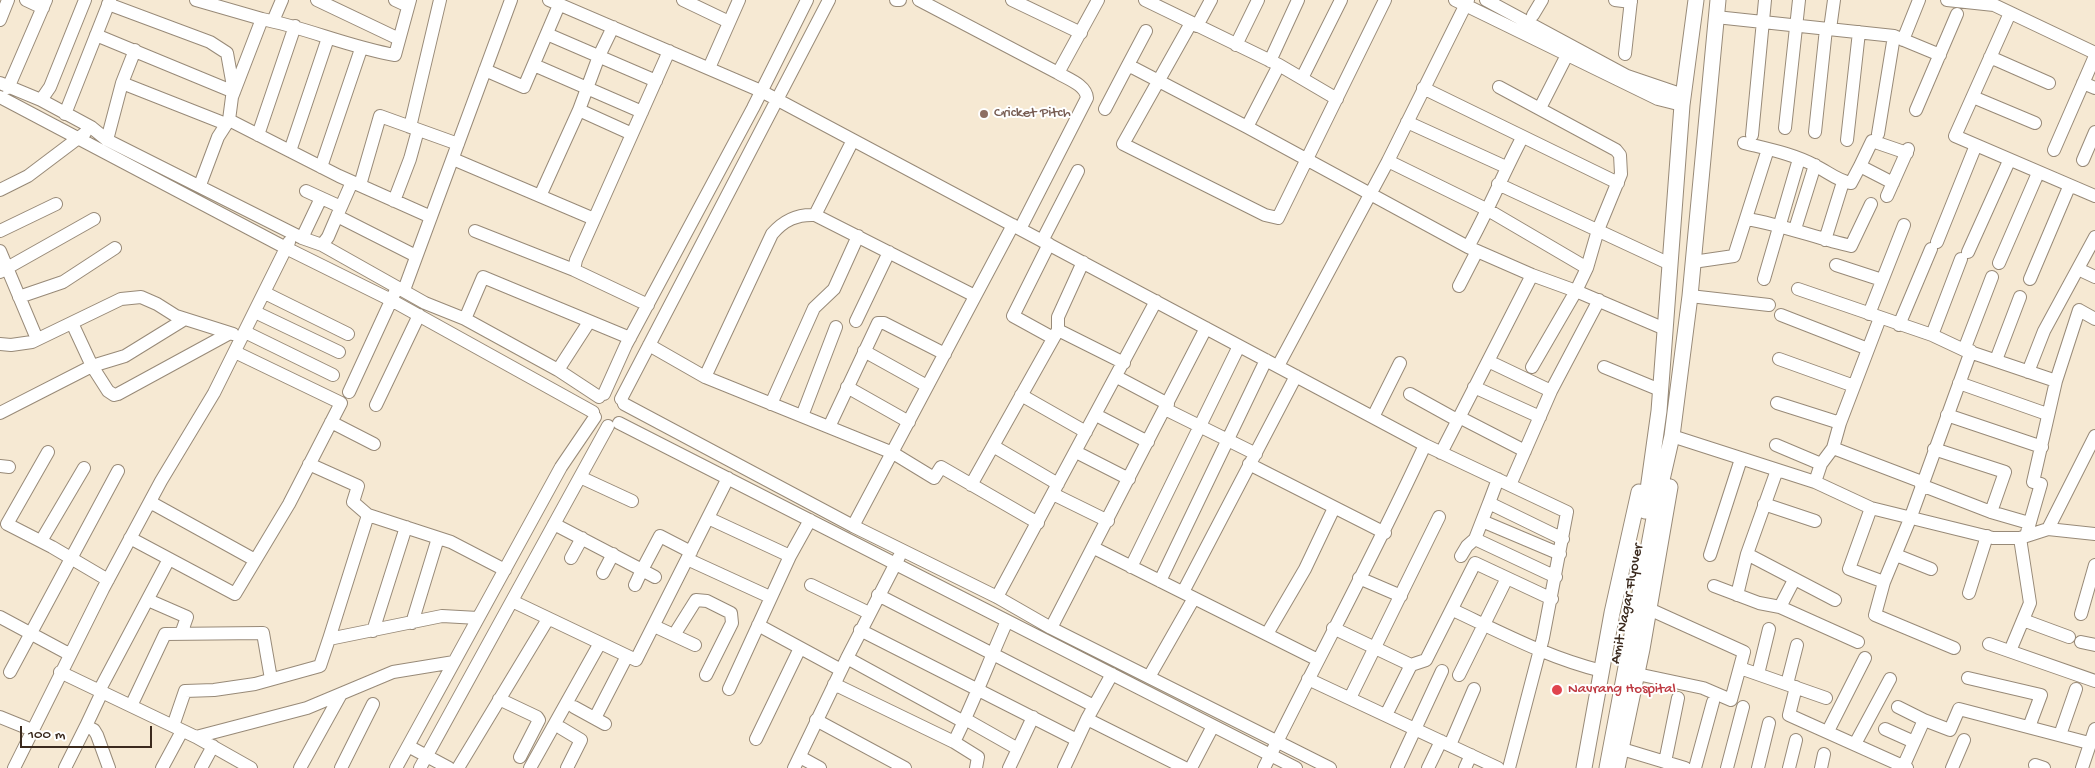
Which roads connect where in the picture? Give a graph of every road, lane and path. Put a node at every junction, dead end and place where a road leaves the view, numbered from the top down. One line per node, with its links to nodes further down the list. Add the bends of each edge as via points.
1 (8, 0): 47 (street)
2 (26, 0): 41 (street)
3 (85, 0): 94 (street, via 50,87)
4 (196, 0): 48 (street)
5 (282, 0): 48 (street)
6 (317, 0): 63 (street)
7 (395, 0): 40 (street)
8 (440, 0): 108 (street)
9 (511, 0): 78 (street)
10 (583, 0): 42 (street)
11 (683, 0): 49 (street)
12 (739, 0): 49 (street)
13 (807, 0): 90 (street)
14 (829, 0): 95 (street)
15 (896, 0): 16 (street)
16 (900, 0)
17 (919, 0): 79 (street)
18 (1012, 0): 58 (street)
19 (1098, 0): 58 (street)
20 (1145, 0): 51 (street)
21 (1212, 0): 51 (street)
22 (1258, 0): 64 (street)
23 (1298, 0): 74 (street)
24 (1341, 0): 80 (street)
25 (1385, 0): 93 (street)
26 (1486, 0): 96 (street, via 1627,76)
27 (1542, 0): 45 (street)
28 (1615, 0): 36 (street)
29 (1696, 0): 96 (main road)
30 (1718, 0): 46 (main road)
31 (1765, 0): 50 (street)
32 (1799, 0): 54 (street)
33 (1834, 0): 55 (street)
34 (1919, 0): 62 (street)
35 (1947, 0): 43 (street, via 1994,5)
36 (1631, 1): 68 (street)
37 (109, 2): 60 (street); 91 (street, via 210,42 228,53)
38 (554, 2): 42 (street); 59 (street)
39 (1463, 2): 71 (street); 87 (street)
40 (409, 3): 63 (street)
41 (44, 4): 88 (street)
42 (578, 12): 53 (street)
43 (2010, 12): 69 (street); 73 (street)
44 (1957, 14): 72 (street)
45 (1533, 15)
46 (1716, 17): 50 (street); 181 (main road)
47 (0, 20)
48 (268, 20): 52 (street); 91 (street)
49 (729, 22): 77 (street)
50 (1762, 23): 54 (street); 122 (street, via 1748,139)
51 (1194, 24): 64 (street); 81 (street)
52 (295, 26): 61 (street); 114 (street)
53 (613, 27): 67 (street); 70 (street)
54 (1796, 27): 55 (street); 109 (street)
55 (1828, 29): 57 (street); 110 (street)
56 (1146, 31): 76 (street)
57 (1859, 32): 62 (street); 119 (street)
58 (1081, 33): 79 (street)
59 (547, 34): 70 (street); 75 (street)
60 (96, 35): 66 (street); 102 (street)
61 (328, 38): 65 (street); 124 (street)
62 (1899, 38): 72 (street); 113 (street)
63 (399, 39): 65 (street, via 395,55)
64 (1236, 45): 74 (street)
65 (361, 49): 133 (street)
66 (135, 50): 83 (street); 91 (street)
67 (669, 51): 77 (street); 82 (street)
68 (1625, 54)
69 (2095, 54): 85 (street)
70 (599, 56): 82 (street); 89 (street)
71 (1567, 56): 96 (street, via 1658,99); 97 (street)
72 (1940, 56): 100 (street)
73 (1990, 57): 84 (street); 92 (street)
74 (1274, 63): 80 (street); 107 (street)
75 (534, 65): 78 (street, via 524,87); 89 (street)
76 (1128, 65): 81 (street); 98 (street)
77 (709, 68): 90 (street)
78 (485, 70): 120 (street)
79 (1058, 73): 163 (street, via 1082,87 1087,98)
80 (1302, 78): 93 (street)
81 (1159, 80): 107 (street); 128 (street, via 1123,144 1265,215 1278,218)
82 (656, 82): 101 (street)
83 (122, 83): 103 (street); 117 (street)
84 (2050, 83)
85 (2089, 86): 123 (street)
86 (1499, 87): 97 (street)
87 (1423, 88): 104 (street); 116 (street)
88 (3, 89): 94 (street); 115 (street)
89 (587, 89): 99 (street); 101 (street)
90 (761, 91): 95 (street); 207 (street)
91 (234, 92): 103 (street)
92 (1973, 97): 105 (street); 121 (street, via 1955,136)
93 (1337, 99): 128 (street)
94 (41, 100): 102 (street)
95 (778, 100): 118 (street); 231 (street)
96 (1683, 100): 183 (main road)
97 (1540, 108): 139 (street, via 1616,150 1622,166)
98 (1105, 109)
99 (579, 110): 112 (street); 147 (street)
100 (1916, 110)
101 (642, 112): 112 (street)
102 (65, 114): 106 (street)
103 (227, 122): 114 (street); 142 (street)
104 (1407, 122): 129 (street); 134 (street)
105 (2035, 123)
106 (90, 127): 115 (street); 117 (street)
107 (1247, 127): 128 (street)
108 (414, 128): 120 (street); 140 (street, via 380,116); 151 (street, via 410,159)
109 (1785, 128)
110 (1815, 132)
111 (2095, 132): 125 (street)
112 (632, 134): 158 (street)
113 (1878, 134)
114 (258, 135): 124 (street)
115 (80, 138): 144 (street, via 28,176); 175 (street)
116 (1522, 138): 134 (street); 139 (street)
117 (108, 140): 142 (street)
118 (853, 140): 156 (street); 163 (street)
119 (1847, 140)
120 (458, 144): 126 (street)
121 (1976, 146): 130 (street); 219 (street)
122 (1768, 149): 127 (street); 160 (street)
123 (2054, 150)
124 (290, 151): 133 (street)
125 (2089, 153)
126 (453, 158): 147 (street); 157 (street)
127 (1799, 159): 131 (street); 161 (street)
128 (1307, 160): 146 (street)
129 (1388, 161): 146 (street); 154 (street)
130 (2009, 161): 136 (street); 227 (street)
131 (1816, 165): 137 (street); 164 (street)
132 (1860, 166): 137 (street, via 1851,183); 138 (street); 138 (street, via 1872,141 1907,151)
133 (321, 167): 140 (street)
134 (1506, 167): 141 (street)
135 (1078, 171): 172 (street)
136 (2038, 173): 143 (street); 182 (street)
137 (1843, 182): 170 (street)
138 (1893, 182): 148 (street)
139 (1618, 183): 165 (street)
140 (356, 184): 151 (street); 155 (street)
141 (1498, 184): 154 (street); 165 (street)
142 (200, 185): 168 (street)
143 (2070, 187): 149 (street); 193 (street)
144 (0, 190)
145 (306, 191): 150 (street)
146 (1369, 194): 176 (street); 243 (street)
147 (540, 196): 158 (street)
148 (1887, 196)
149 (2095, 196)
150 (321, 198): 155 (street); 168 (street)
151 (394, 201): 157 (street)
152 (56, 204): 166 (street)
153 (1871, 204): 170 (street, via 1851,246)
154 (1488, 210): 176 (street); 185 (street)
155 (339, 212): 173 (street); 179 (street)
156 (815, 215): 169 (street); 252 (street, via 801,214 781,224 772,234)
157 (431, 218): 179 (street)
158 (594, 218): 188 (street)
159 (94, 219): 187 (street)
160 (1747, 219): 161 (street); 181 (street, via 1734,256)
161 (1780, 225): 164 (street); 192 (street)
162 (1904, 225): 194 (street)
163 (1016, 227): 172 (street); 200 (street)
164 (1795, 229): 170 (street)
165 (1598, 230): 183 (street); 185 (street)
166 (0, 231)
167 (475, 231): 188 (street)
168 (298, 236): 173 (street); 175 (street)
169 (858, 236): 177 (street); 268 (street, via 834,289 814,308)
170 (1825, 240)
171 (2094, 240): 186 (street)
172 (1046, 242): 180 (street); 226 (street, via 1013,316)
173 (322, 245): 196 (street)
174 (116, 248): 203 (street, via 63,282)
175 (286, 248): 199 (street); 204 (street)
176 (1472, 249): 189 (street); 195 (street)
177 (889, 252): 200 (street); 216 (street)
178 (0, 253): 187 (street)
179 (416, 256): 196 (street)
180 (1083, 262): 206 (street); 226 (street, via 1058,317)
181 (1693, 262): 201 (main road)
182 (1999, 263)
183 (1670, 264): 222 (main road)
184 (1836, 265): 194 (street)
185 (1587, 268): 198 (street)
186 (2078, 268): 191 (street); 249 (street, via 2044,332)
187 (4, 270): 203 (street)
188 (574, 270): 207 (street)
189 (1532, 275): 198 (street); 241 (street)
190 (1992, 276): 235 (street)
191 (2095, 277)
192 (1764, 279)
193 (2030, 279)
194 (1882, 280): 212 (street)
195 (1459, 286)
196 (401, 288): 204 (street); 214 (street, via 425,303)
197 (1798, 289): 212 (street)
198 (1576, 291): 205 (street); 246 (street)
199 (265, 293): 209 (street); 225 (street)
200 (975, 296): 238 (street)
201 (1690, 296): 208 (street); 287 (main road)
202 (2020, 297): 240 (street)
203 (19, 298): 229 (street)
204 (391, 300): 210 (street); 262 (street)
205 (1599, 300): 222 (street); 261 (street)
206 (1156, 301): 221 (street); 242 (street)
207 (648, 305): 228 (street)
208 (1769, 305)
209 (255, 312): 224 (street); 237 (street)
210 (419, 315): 269 (street); 272 (street)
211 (1781, 315): 233 (street)
212 (1874, 316): 219 (street); 233 (street)
213 (185, 319): 218 (street, via 141,297 121,299); 223 (street); 245 (street, via 125,356)
214 (465, 319): 217 (street, via 483,277); 248 (street)
215 (2095, 319): 254 (street, via 2079,310)
216 (856, 321)
217 (589, 322): 228 (street); 248 (street)
218 (72, 323): 229 (street); 245 (street)
219 (1899, 325): 227 (street)
220 (836, 326): 276 (street)
221 (1206, 328): 232 (street); 270 (street)
222 (1665, 328): 260 (main road)
223 (230, 333): 224 (street); 245 (street, via 114,395)
224 (244, 334): 236 (street); 250 (street)
225 (348, 334)
226 (1056, 334): 242 (street); 264 (street)
227 (1932, 335): 235 (street)
228 (630, 338): 265 (street)
229 (37, 339): 230 (street)
230 (0, 344)
231 (649, 345): 252 (street); 266 (street)
232 (1239, 346): 243 (street); 284 (street)
233 (1868, 349): 257 (street)
234 (864, 351): 238 (street, via 878,323 884,323); 256 (street); 258 (street)
235 (1968, 351): 240 (street); 255 (street)
236 (235, 352): 280 (street, via 341,403); 322 (street)
237 (339, 352)
238 (945, 354): 256 (street)
239 (1779, 359): 257 (street)
240 (1996, 360): 249 (street)
241 (1488, 362): 259 (street); 261 (street)
242 (1124, 363): 253 (street)
243 (1272, 363): 251 (street); 289 (street)
244 (1400, 363): 277 (street)
245 (92, 366): 271 (street)
246 (1532, 367)
247 (1604, 367): 260 (street)
248 (558, 370): 265 (street)
249 (2028, 372): 254 (street)
250 (333, 374)
251 (1296, 376): 277 (street); 303 (street)
252 (705, 377): 268 (street)
253 (1117, 377): 270 (street); 274 (street)
254 (2056, 381): 273 (street)
255 (1959, 382): 273 (street); 275 (street)
256 (928, 386): 281 (street)
257 (1854, 386): 282 (street)
258 (847, 387): 281 (street); 285 (street)
259 (1474, 387): 278 (street); 279 (street)
260 (1660, 390): 308 (main road)
261 (1551, 391): 278 (street)
262 (349, 392)
263 (1410, 394): 279 (street)
264 (1021, 395): 286 (street); 294 (street)
265 (601, 396): 266 (street, via 614,394); 272 (street, via 596,401)
266 (623, 402): 283 (street, via 624,414); 339 (street)
267 (1777, 403): 282 (street)
268 (771, 404): 276 (street)
269 (376, 405)
270 (1166, 406): 284 (street); 290 (street)
271 (0, 413)
272 (594, 414): 283 (street, via 598,422); 370 (street)
273 (2047, 414): 295 (street)
274 (1096, 415): 286 (street); 290 (street)
275 (1947, 415): 295 (street); 297 (street)
276 (802, 416): 285 (street)
277 (1373, 417): 292 (street)
278 (1540, 417): 298 (street)
279 (1458, 419): 298 (street); 302 (street)
280 (331, 422): 291 (street); 305 (street)
281 (909, 422): 300 (street)
282 (1840, 423): 296 (street)
283 (613, 424): 311 (street); 312 (street)
284 (1199, 426): 289 (street); 369 (street)
285 (829, 427): 300 (street)
286 (1086, 432): 301 (street)
287 (1672, 436): 304 (street); 308 (main road)
288 (2095, 436): 342 (street)
289 (1228, 440): 303 (street); 380 (street)
290 (1148, 442): 314 (street)
291 (374, 444)
292 (1425, 445): 302 (street); 343 (street)
293 (1776, 445): 306 (street)
294 (993, 446): 317 (street); 319 (street)
295 (2042, 447): 337 (street, via 2033,482 2041,484)
296 (1833, 448): 306 (street); 316 (street)
297 (1934, 449): 316 (street); 327 (street, via 2005,472)
298 (1525, 451): 318 (street)
299 (48, 452): 340 (street)
300 (893, 452): 317 (street, via 934,478 941,467); 339 (street)
301 (1076, 452): 314 (street); 319 (street)
302 (1441, 453): 313 (street)
303 (1253, 459): 325 (street); 387 (street)
304 (1741, 459): 309 (street); 359 (street)
305 (309, 464): 328 (street, via 358,486 353,502); 366 (street)
306 (1821, 464): 315 (street)
307 (84, 468): 352 (street)
308 (1657, 470): 320 (main road, Amit Nagar Flyover); 397 (main road, via 1671,483); 442 (main road, via 1641,484)
309 (1777, 470): 315 (street); 324 (street)
310 (118, 471): 364 (street)
311 (580, 477): 321 (street); 338 (street)
312 (728, 478): 330 (street); 332 (street)
313 (1498, 479): 318 (street); 323 (street)
314 (1129, 480): 333 (street)
315 (1815, 482): 326 (street)
316 (1922, 483): 327 (street); 331 (street)
317 (971, 485): 336 (street)
318 (1510, 485): 351 (street, via 1567,512)
319 (1056, 489): 333 (street); 336 (street)
320 (1653, 496): 548 (main road, Amit Nagar Flyover); 549 (main road, Amit Nagar Flyover)
321 (632, 501)
322 (150, 502): 347 (street); 366 (street)
323 (1489, 503): 334 (street); 351 (street)
324 (1764, 504): 335 (street); 357 (street)
325 (1334, 508): 343 (street); 417 (street, via 1305,569)
326 (1872, 508): 331 (street); 381 (street, via 1849,568)
327 (1991, 512): 337 (street)
328 (368, 515): 341 (street); 419 (street)
329 (1439, 517): 389 (street)
330 (708, 518): 358 (street); 361 (street)
331 (1910, 519): 345 (street); 360 (street)
332 (810, 520): 361 (street); 367 (street)
333 (1108, 521): 353 (street)
334 (1482, 521): 350 (street); 356 (street)
335 (1815, 521)
336 (1038, 523): 391 (street)
337 (2029, 523): 346 (street)
338 (554, 524): 349 (street); 395 (street)
339 (853, 526): 354 (street)
340 (3, 527): 352 (street)
341 (406, 527): 348 (street); 413 (street)
342 (2048, 529): 344 (street); 346 (street)
343 (1385, 533): 376 (street)
344 (2095, 534)
345 (1987, 536): 346 (street); 385 (street)
346 (2023, 537): 404 (street, via 2030,603)
347 (130, 538): 365 (street); 378 (street)
348 (438, 538): 370 (street); 406 (street)
349 (582, 538): 355 (street); 363 (street)
350 (1475, 539): 362 (street); 375 (street)
351 (1563, 539): 356 (street)
352 (41, 541): 364 (street)
353 (1094, 548): 369 (street); 410 (street)
354 (903, 551): 367 (street); 391 (street)
355 (613, 554): 371 (street); 373 (street)
356 (1560, 554): 375 (street)
357 (1746, 554): 379 (street); 388 (street)
358 (689, 555): 371 (street, via 655,534); 390 (street); 409 (street)
359 (1710, 555)
360 (1896, 555): 372 (street); 381 (street)
361 (790, 556): 390 (street)
362 (1461, 556)
363 (571, 558)
364 (72, 559): 378 (street); 415 (street)
365 (169, 559): 366 (street, via 234,594); 393 (street)
366 (255, 560)
367 (896, 564): 386 (street); 405 (street)
368 (2095, 565): 400 (street)
369 (1132, 567): 380 (street)
370 (504, 570): 402 (street)
371 (642, 570): 374 (street); 383 (street)
372 (1931, 570)
373 (603, 573)
374 (655, 577)
375 (1556, 577): 392 (street)
376 (1359, 578): 389 (street); 411 (street)
377 (1507, 578): 392 (street); 398 (street, via 1475,563); 408 (street)
378 (108, 580): 431 (street)
379 (1794, 580): 394 (street); 396 (street)
380 (1160, 581): 387 (street)
381 (1884, 582): 428 (street, via 1875,615)
382 (811, 584): 399 (street)
383 (635, 585)
384 (1714, 586): 388 (street)
385 (1969, 593)
386 (878, 595): 399 (street); 432 (street)
387 (1188, 595): 417 (street); 450 (street)
388 (1737, 595): 396 (street)
389 (1401, 596): 427 (street)
390 (770, 597): 407 (street)
391 (997, 597): 410 (street)
392 (1552, 599): 430 (street)
393 (148, 600): 416 (street, via 187,617); 462 (street)
394 (1835, 600)
395 (512, 601): 403 (street); 512 (street)
396 (1780, 607): 420 (street)
397 (1649, 609): 439 (street, via 1744,652); 446 (main road)
398 (1453, 610): 408 (street); 438 (street, via 1426,660)
399 (869, 613): 414 (street)
400 (2081, 614)
401 (0, 616): 415 (street)
402 (478, 618): 406 (street, via 442,616); 437 (street)
403 (548, 619): 421 (street); 467 (street)
404 (2023, 620): 425 (street); 429 (street)
405 (1008, 621): 432 (street); 445 (street)
406 (412, 622): 413 (street)
407 (758, 625): 426 (street); 459 (street)
408 (1485, 625): 430 (street); 449 (street)
409 (654, 626): 418 (street); 433 (street, via 636,660)
410 (1051, 628): 450 (street)
411 (1334, 628): 427 (street); 436 (street)
412 (1769, 629): 447 (street)
413 (373, 630): 419 (street)
414 (860, 630): 434 (street); 461 (street)
415 (32, 632): 431 (street); 443 (street)
416 (181, 634): 452 (street, via 263,633); 470 (street, via 165,634)
417 (1267, 634): 436 (street)
418 (674, 635): 423 (street); 448 (street, via 696,600 707,601 731,613 732,623)
419 (329, 640): 452 (street, via 320,666)
420 (1858, 642)
421 (600, 643): 433 (street); 530 (street)
422 (1989, 644): 429 (street)
423 (695, 645)
424 (1797, 645): 457 (street)
425 (2095, 645)
426 (800, 648): 440 (street); 495 (street)
427 (1376, 648): 438 (street); 464 (street)
428 (1954, 648)
429 (2010, 651): 455 (street)
430 (1540, 652): 442 (street); 546 (street)
431 (69, 654): 444 (street)
432 (992, 654): 461 (street); 471 (street)
433 (627, 656): 472 (street, via 600,721)
434 (846, 658): 440 (street); 481 (street)
435 (1865, 658): 492 (street)
436 (1318, 660): 453 (street)
437 (454, 662): 463 (street, via 393,672); 506 (street)
438 (1411, 665): 475 (street)
439 (1740, 668): 446 (street, via 1732,700 1703,688); 447 (street)
440 (841, 670): 456 (street)
441 (1442, 671): 488 (street)
442 (1602, 671): 547 (main road)
443 (10, 672)
444 (60, 672): 462 (street); 491 (street)
445 (1112, 674): 471 (street); 484 (street)
446 (1637, 674): 508 (main road)
447 (1758, 674): 457 (street)
448 (706, 675)
449 (1459, 675)
450 (1148, 677): 501 (street)
451 (1968, 678): 485 (street, via 2040,695)
452 (271, 679): 486 (street, via 214,690 185,691)
453 (1308, 679): 464 (street); 501 (street)
454 (1890, 679): 503 (street)
455 (2095, 682)
456 (834, 684): 479 (street); 499 (street)
457 (1791, 685): 466 (street); 492 (street, via 1789,715)
458 (1474, 688): 502 (street)
459 (729, 689)
460 (2076, 689): 493 (street)
461 (979, 690): 477 (street); 481 (street)
462 (100, 691): 470 (street); 483 (street)
463 (341, 694): 494 (street, via 308,708); 523 (street)
464 (1350, 698): 475 (street)
465 (1678, 698): 515 (street)
466 (1826, 698)
467 (499, 699): 513 (street, via 539,720); 529 (street)
468 (1713, 702): 551 (street)
469 (373, 704): 525 (street)
470 (131, 706): 486 (street)
471 (1094, 706): 478 (street)
472 (574, 707)
473 (1742, 707): 552 (street)
474 (1898, 707): 480 (street)
475 (1386, 715): 488 (street)
476 (0, 717): 491 (street)
477 (1033, 717): 496 (street); 507 (street)
478 (1087, 719): 496 (street); 537 (street)
479 (816, 720): 514 (street); 533 (street)
480 (1924, 720): 485 (street, via 1950,730 1959,710); 500 (street)
481 (965, 721): 499 (street); 507 (street)
482 (1769, 723): 553 (street)
483 (86, 726): 518 (street); 519 (street, via 97,735)
484 (1213, 726): 510 (street); 538 (street)
485 (2028, 727): 493 (street)
486 (178, 728): 494 (street); 520 (street)
487 (561, 728): 531 (street, via 581,740)
488 (1414, 728): 502 (street); 542 (street)
489 (1885, 729): 500 (street)
490 (2095, 729): 504 (street)
491 (32, 730): 517 (street)
492 (1828, 731): 503 (street)
493 (2060, 735): 504 (street)
494 (196, 737): 505 (street)
495 (756, 739)
496 (1077, 740): 536 (street)
497 (1796, 740): 554 (street)
498 (1964, 740): 556 (street)
499 (954, 742): 534 (street, via 978,757)
500 (1914, 742): 516 (street)
501 (1276, 743): 510 (street); 541 (street)
502 (1445, 743): 511 (street); 543 (street)
503 (1855, 744): 516 (street)
504 (2091, 745): 557 (street)
505 (212, 746): 521 (street); 522 (street)
506 (408, 746): 512 (street); 526 (street)
507 (1018, 749): 535 (street)
508 (1622, 749): 515 (street); 550 (main road)
509 (1824, 754): 555 (street)
510 (1270, 755): 539 (street); 540 (street)
511 (1471, 755): 544 (street); 545 (street)
512 (427, 756): 527 (street); 528 (street)
513 (520, 757)
514 (797, 763): 532 (street)
515 (1674, 766)
516 (1905, 767)
517 (14, 768)
518 (65, 768)
519 (109, 768)
520 (162, 768)
521 (201, 768)
522 (251, 768)
523 (300, 768)
524 (336, 768): 525 (street)
525 (341, 768)
526 (396, 768)
527 (420, 768)
528 (449, 768)
529 (458, 768)
530 (530, 768)
531 (567, 768)
532 (820, 768)
533 (905, 768)
534 (976, 768)
535 (1009, 768)
536 (1064, 768)
537 (1185, 768)
538 (1191, 768)
539 (1264, 768)
540 (1296, 768)
541 (1330, 768)
542 (1397, 768)
543 (1428, 768)
544 (1465, 768)
545 (1498, 768)
546 (1509, 768)
547 (1584, 768)
548 (1596, 768)
549 (1607, 768)
550 (1617, 768)
551 (1695, 768)
552 (1727, 768)
553 (1758, 768)
554 (1788, 768)
555 (1821, 768)
556 (1952, 768)
557 (2082, 768)

